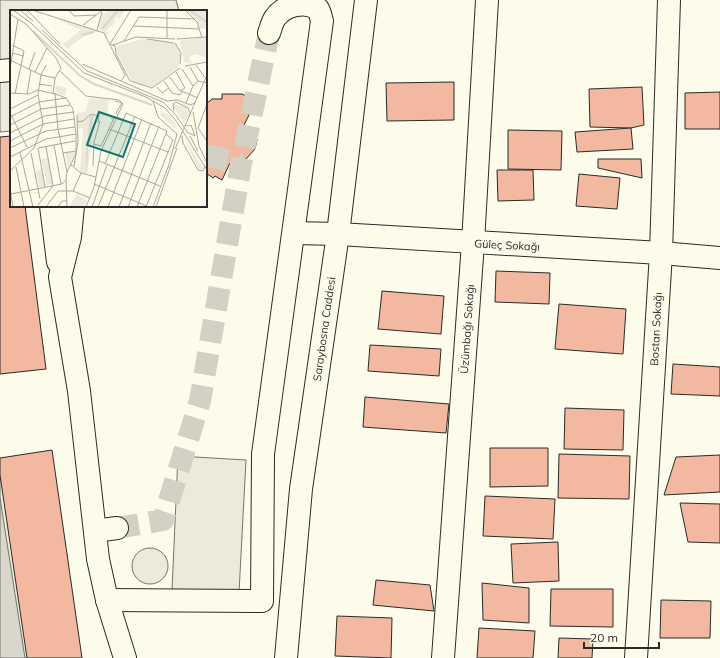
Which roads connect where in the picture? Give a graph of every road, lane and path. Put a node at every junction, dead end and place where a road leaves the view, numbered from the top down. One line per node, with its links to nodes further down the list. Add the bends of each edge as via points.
1 (366, 0): 10 (street, Saraybosna Caddesi)
2 (487, 0): 11 (street, Üzümbağı Sokağı)
3 (669, 0): 12 (street, Bostan Sokağı)
4 (269, 33): 9 (street, via 275,18 287,6 299,3 309,4 318,10 322,21)
5 (10, 70): 6 (street)
6 (0, 71)
7 (51, 207): 14 (street)
8 (73, 207): 14 (street, via 70,237)
9 (294, 233): 10 (street, Güleç Sokağı); 17 (street, via 263,454 262,600)
10 (338, 234): 11 (street, Güleç Sokağı); 19 (street, Saraybosna Caddesi, via 301,488)
11 (473, 243): 12 (street, Güleç Sokağı); 20 (street, Üzümbağı Sokağı)
12 (661, 253): 13 (street, Güleç Sokağı); 21 (street, Bostan Sokağı)
13 (720, 258)
14 (60, 277): 16 (street, via 79,391)
15 (118, 528): 16 (street)
16 (94, 531): 17 (street)
17 (107, 600): 18 (street)
18 (125, 658)
19 (286, 658)
20 (443, 658)
21 (636, 658)

